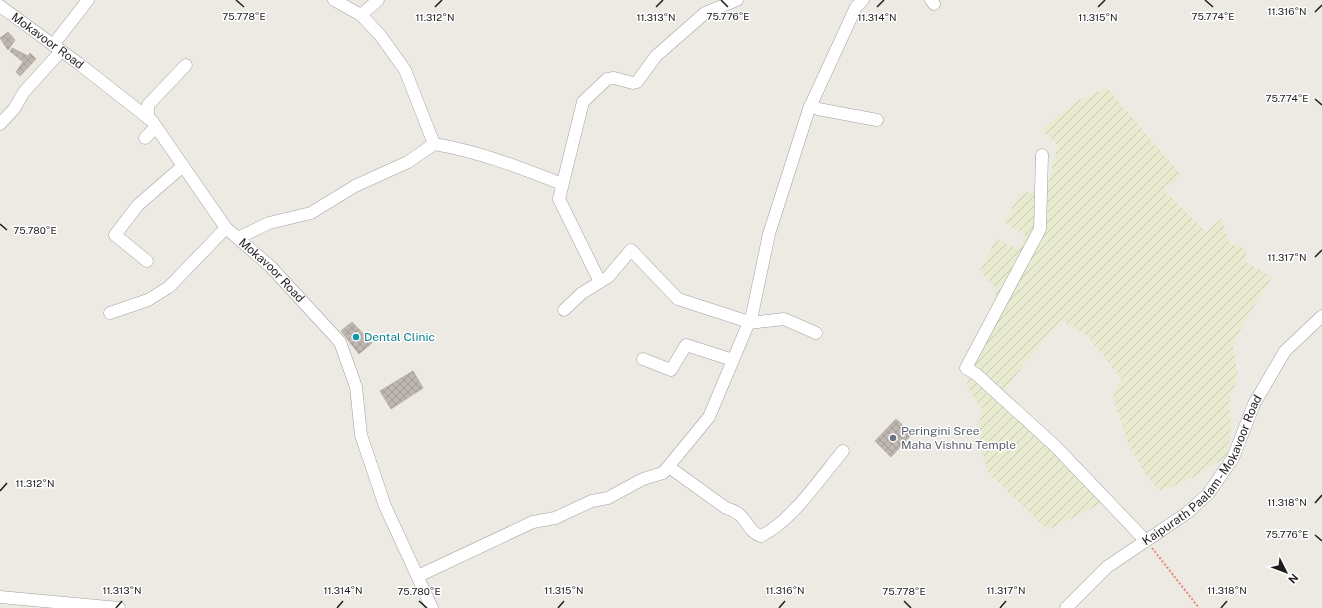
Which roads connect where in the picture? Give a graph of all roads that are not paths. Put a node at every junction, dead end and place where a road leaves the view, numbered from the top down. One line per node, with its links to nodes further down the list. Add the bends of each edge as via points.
1 (88, 0): 8 (street)
2 (334, 0): 7 (street)
3 (378, 0): 7 (street)
4 (737, 0): 18 (street, via 705,13 656,56 636,82 606,79 583,102)
5 (863, 0): 10 (street, via 856,7)
6 (0, 6): 8 (street, Mokavoor Road)
7 (361, 15): 15 (street, via 380,34 405,70)
8 (57, 48): 12 (street, Mokavoor Road); 13 (street)
9 (186, 65): 12 (street, via 148,105)
10 (810, 106): 11 (street); 26 (street, via 770,234)
11 (877, 120)
12 (152, 122): 14 (street); 17 (street, Mokavoor Road)
13 (0, 124)
14 (145, 138)
15 (434, 144): 18 (street, via 449,146 515,166); 20 (street, via 408,162 355,186 311,213 268,223)
16 (1042, 155): 32 (street, via 1040,229 966,368 976,374 1055,446)
17 (183, 166): 19 (street, Mokavoor Road); 21 (street, via 138,205 115,236)
18 (562, 184): 22 (street, via 559,199)
19 (226, 228): 20 (street, Mokavoor Road); 24 (street, via 169,287 148,300)
20 (238, 238): 33 (street, Mokavoor Road, via 271,267 340,342 356,387 361,434 385,506)
21 (147, 261)
22 (600, 282): 23 (street, via 582,293); 26 (street, via 608,277 631,250 678,299)
23 (564, 310)
24 (110, 313)
25 (1322, 316): 32 (street, Kaipurath Paalam - Mokavoor Road, via 1285,351 1254,404 1233,458 1208,494)
26 (749, 322): 27 (street, via 784,319); 29 (street)
27 (816, 333)
28 (643, 360): 29 (street, via 671,370 686,344)
29 (733, 360): 31 (street, via 709,417)
30 (842, 451): 31 (street, via 792,512 761,536 752,530 737,511 726,508)
31 (669, 467): 33 (street, via 663,473 643,479 608,498 592,501 555,518 533,522)
32 (1146, 541): 37 (street, Kaipurath Paalam - Mokavoor Road, via 1107,567)
33 (418, 576): 36 (street, Mokavoor Road)
34 (0, 598): 35 (street)
35 (119, 608)
36 (432, 608)
37 (1066, 608)

